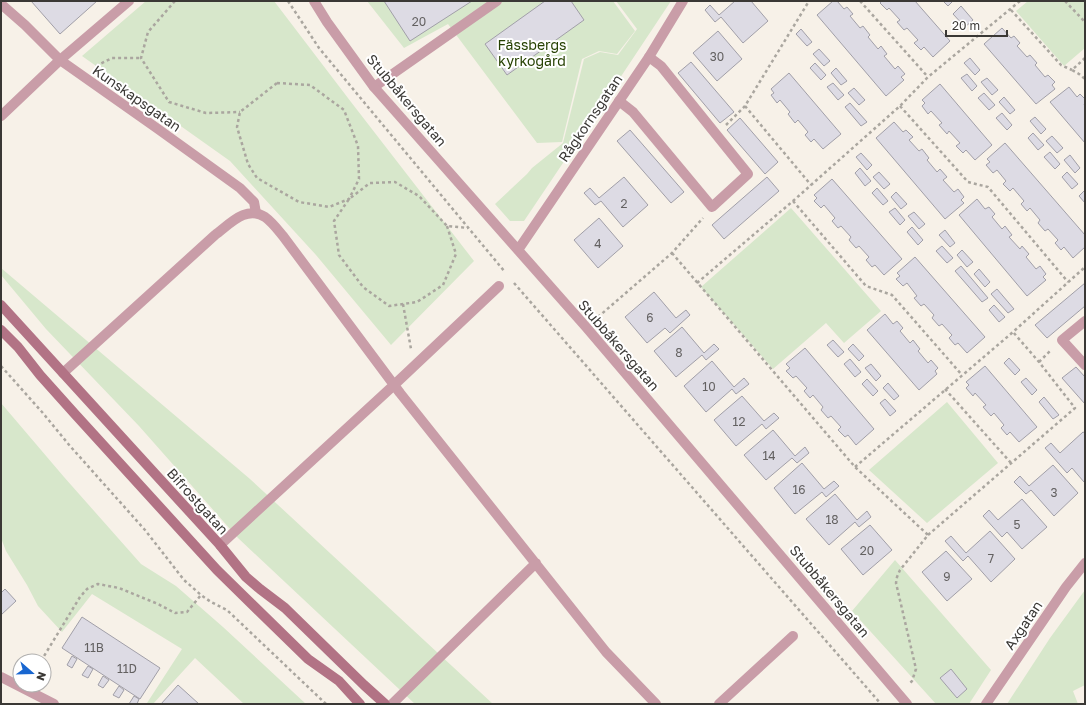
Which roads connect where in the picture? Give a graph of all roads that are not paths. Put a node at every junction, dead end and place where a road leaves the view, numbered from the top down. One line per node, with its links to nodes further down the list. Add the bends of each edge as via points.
1 (129, 1): 7 (street)
2 (314, 1): 8 (street, Stubbåkersgatan)
3 (497, 1): 8 (street)
4 (683, 1): 6 (street, Rågkornsgatan)
5 (1, 4): 7 (street, Kunskapsgatan)
6 (649, 57): 9 (street, Rågkornsgatan); 9 (street, via 661,66 748,174 712,207 633,112)
7 (60, 60): 10 (street); 11 (street, Kunskapsgatan, via 240,188 254,202)
8 (374, 87): 12 (street, Stubbåkersgatan)
9 (619, 101): 12 (street, Rågkornsgatan)
10 (1, 116)
11 (256, 213): 18 (street, via 243,214 215,235); 19 (street, via 266,218 283,236)
12 (518, 250): 31 (street, Stubbåkersgatan)
13 (499, 286): 19 (street)
14 (1, 305): 18 (main road, Bifrostgatan)
15 (1085, 321): 17 (street, via 1062,340)
16 (1, 330): 26 (main road, via 217,570 308,659 339,681)
17 (1085, 366)
18 (63, 373): 20 (main road, Bifrostgatan)
19 (394, 385): 20 (street); 21 (street)
20 (220, 545): 27 (main road, Bifrostgatan, via 246,577 285,608)
21 (536, 563): 28 (street); 29 (street, via 606,652)
22 (1085, 563): 32 (street, Axgatan)
23 (793, 636): 30 (street)
24 (1, 677): 25 (street)
25 (54, 704)
26 (360, 704)
27 (385, 704)
28 (392, 704)
29 (656, 704)
30 (719, 704)
31 (907, 704)
32 (986, 704)

